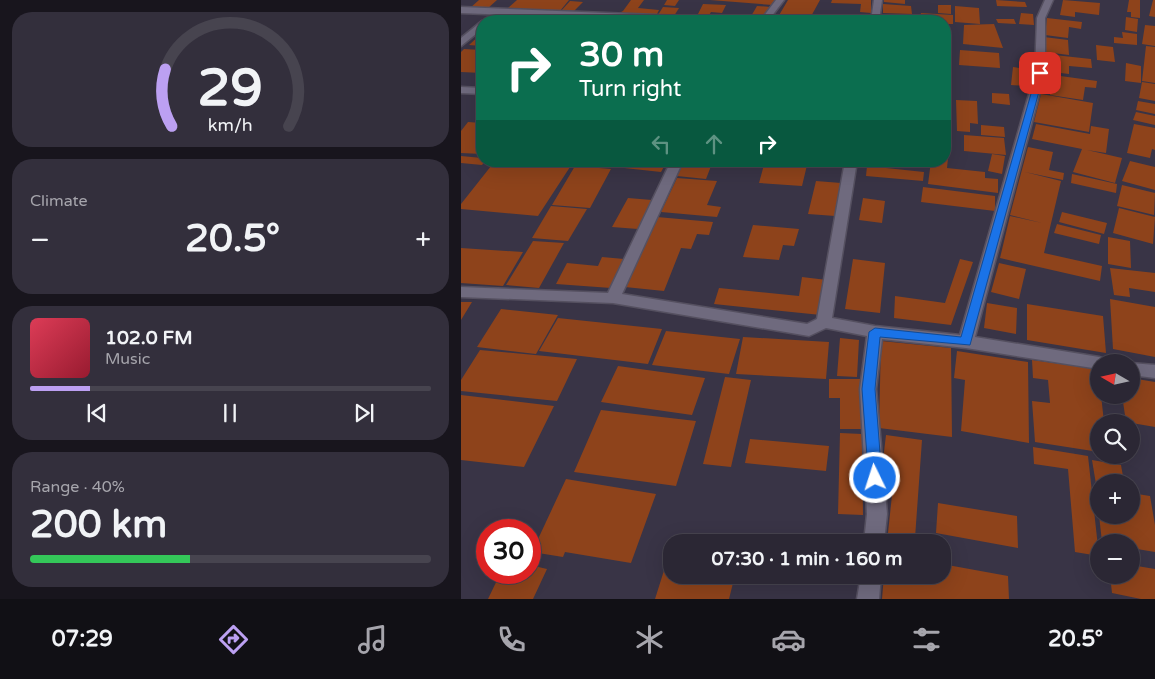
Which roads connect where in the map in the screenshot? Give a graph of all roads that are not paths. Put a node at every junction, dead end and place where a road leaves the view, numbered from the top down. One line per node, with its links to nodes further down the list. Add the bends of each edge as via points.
1 (508, 0): 6 (street)
2 (781, 0): 9 (street)
3 (878, 0): 10 (street)
4 (1049, 0): 21 (street, via 1041,18 1040,73)
5 (461, 10): 6 (street)
6 (496, 11): 7 (street); 8 (street)
7 (492, 15)
8 (589, 15)
9 (770, 15)
10 (876, 15)
11 (476, 29): 12 (street)
12 (461, 42)
13 (461, 90): 14 (street)
14 (476, 91)
15 (674, 167): 18 (street)
16 (850, 167): 19 (street)
17 (461, 292): 18 (street)
18 (613, 298): 19 (street, via 809,330)
19 (824, 322): 20 (street)
20 (875, 332): 21 (street); 25 (street, via 868,389 877,514)
21 (966, 342): 22 (street)
22 (1090, 363)
23 (1140, 370): 24 (street)
24 (1155, 372)
25 (875, 534)
26 (870, 584): 27 (street)
27 (868, 599)

